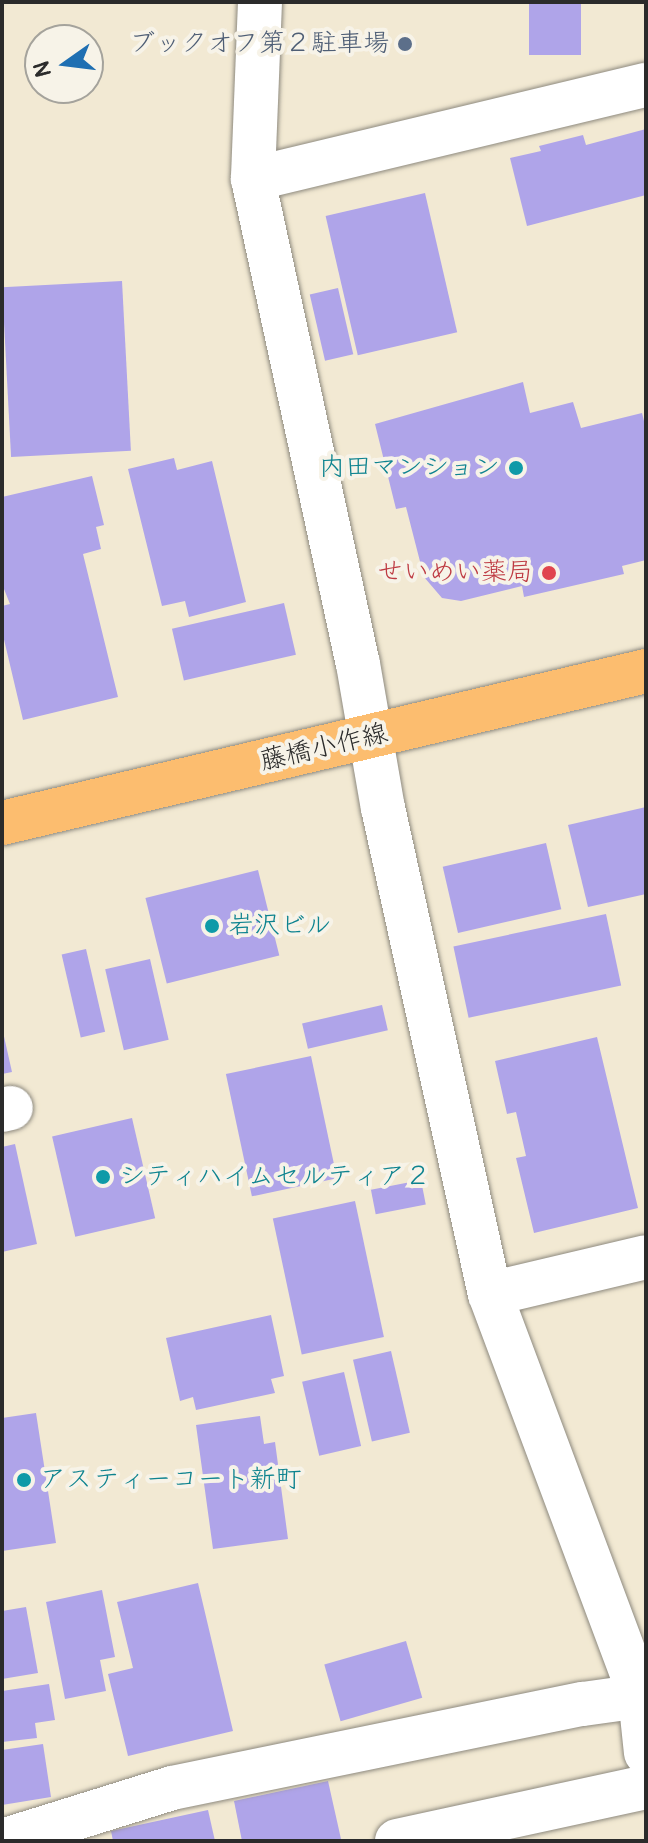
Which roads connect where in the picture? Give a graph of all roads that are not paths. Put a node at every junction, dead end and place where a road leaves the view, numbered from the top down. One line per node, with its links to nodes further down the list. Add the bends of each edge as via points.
1 (260, 2): 3 (street)
2 (646, 85): 3 (street)
3 (253, 179): 5 (street)
4 (646, 671): 5 (main road, 藤橋小作線)
5 (371, 737): 6 (main road, 藤橋小作線); 8 (street)
6 (2, 823)
7 (646, 1257): 8 (street)
8 (490, 1294): 9 (street)
9 (640, 1696): 10 (street); 12 (street, via 172,1788)
10 (646, 1753)
11 (646, 1787): 13 (street)
12 (2, 1841)
13 (397, 1841)

